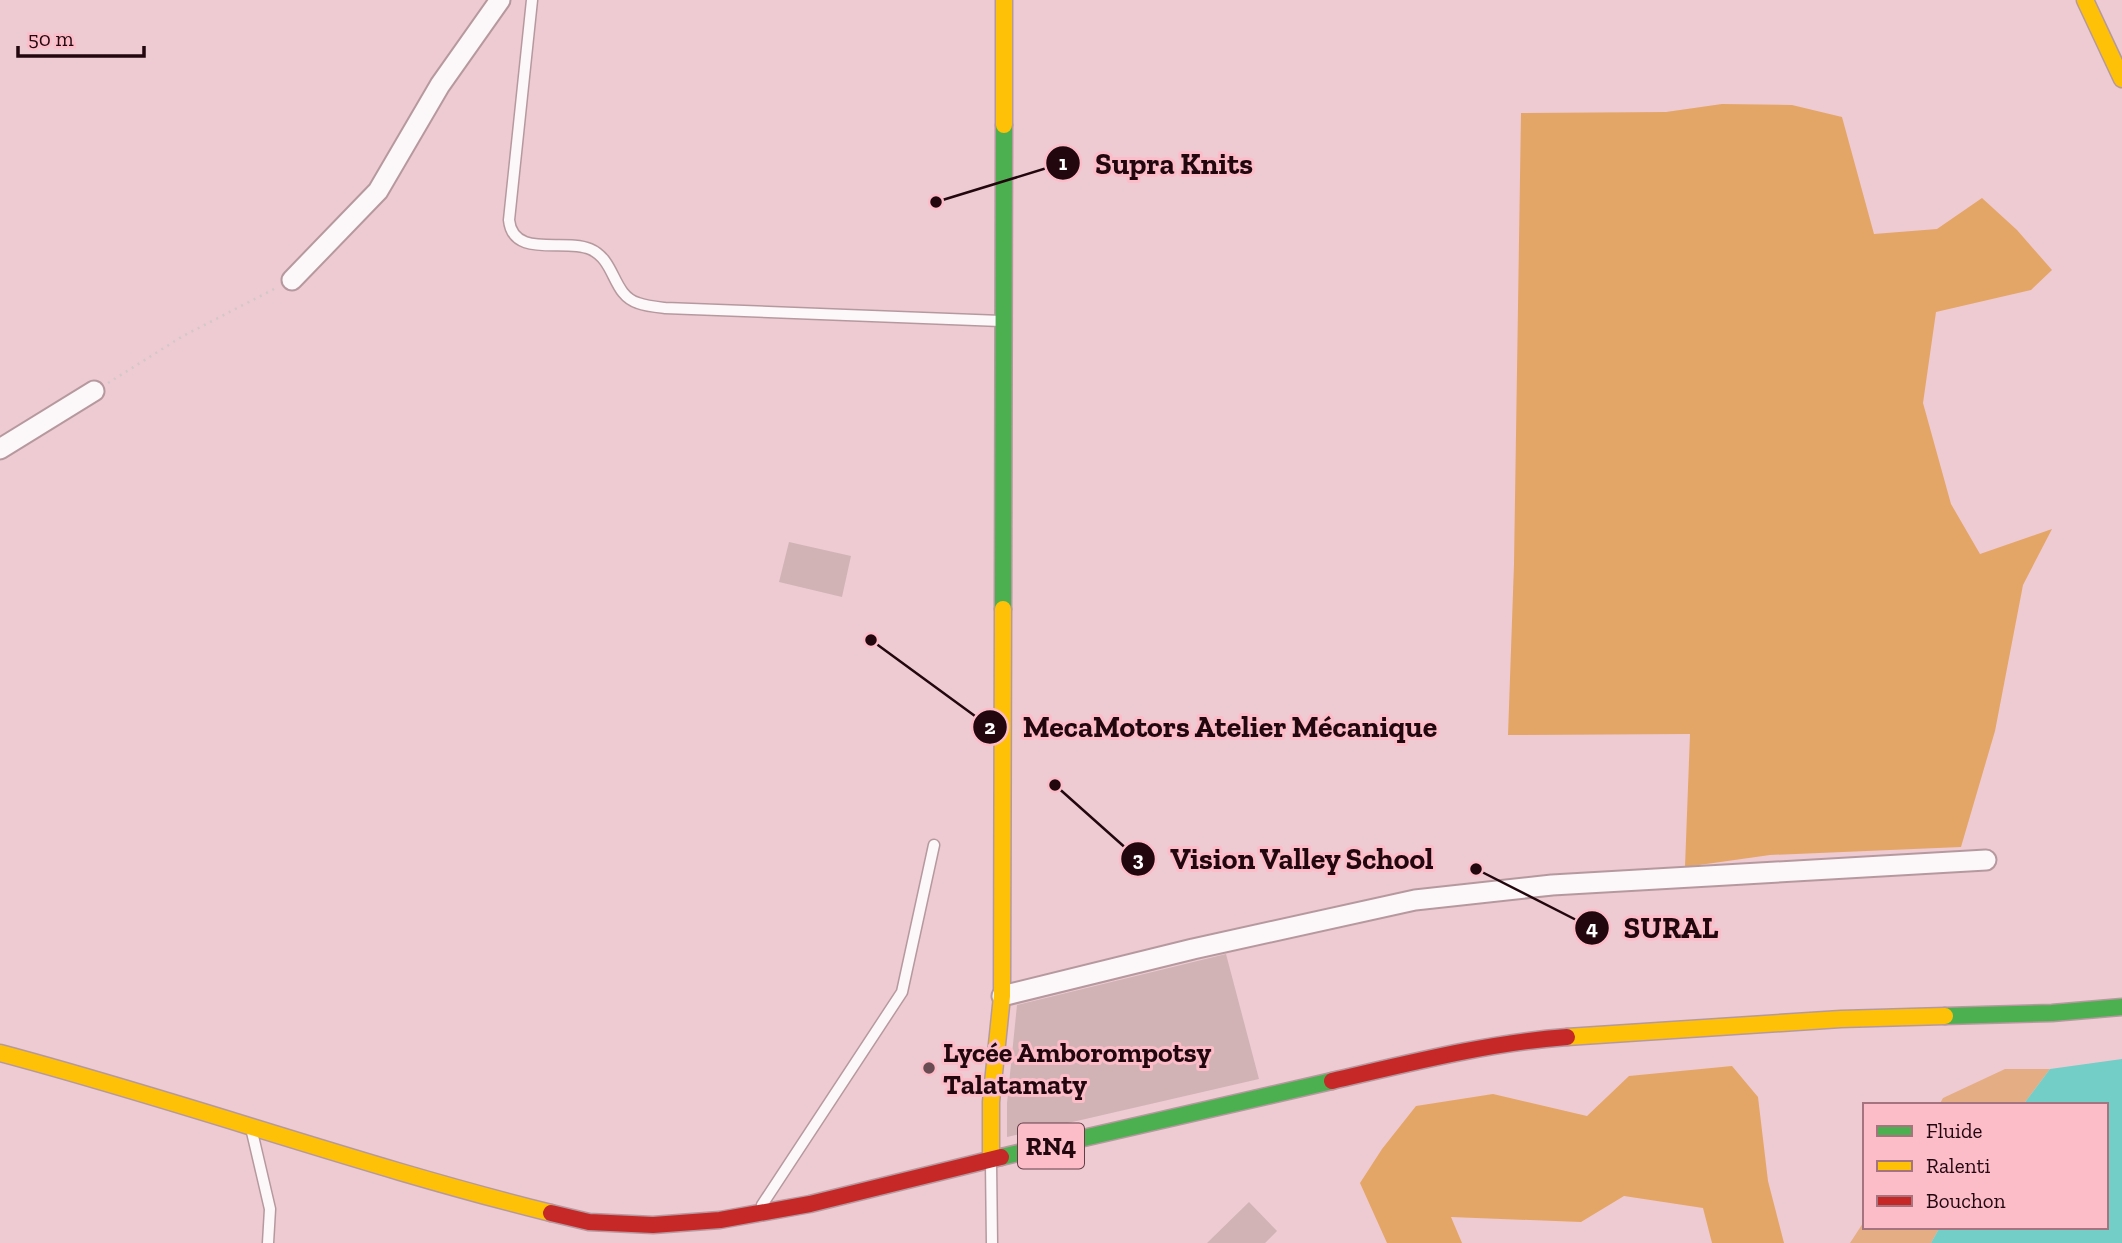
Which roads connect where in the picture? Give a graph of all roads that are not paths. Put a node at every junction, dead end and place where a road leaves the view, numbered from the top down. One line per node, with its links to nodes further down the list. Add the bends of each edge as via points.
1 (500, 0): 6 (street, via 440,85 378,191)
2 (532, 0): 7 (lane, via 509,220 510,232 518,240 589,248 605,258 622,293 637,303 665,308)
3 (1004, 0): 7 (main road)
4 (2085, 0): 5 (main road)
5 (2122, 79)
6 (292, 281)
7 (1005, 321): 12 (main road)
8 (94, 391): 9 (street)
9 (0, 449)
10 (934, 845): 17 (lane, via 902,992)
11 (1986, 860): 12 (street, via 1552,885 1415,900)
12 (1002, 996): 16 (main road, via 990,1114)
13 (2122, 1007): 16 (main road, RN4, via 1528,1040 1469,1049)
14 (0, 1053): 15 (main road, RN4)
15 (251, 1128): 17 (main road, RN4, via 589,1222 653,1225); 18 (lane, via 270,1209)
16 (991, 1159): 17 (main road, RN4); 19 (lane)
17 (756, 1214)
18 (268, 1243)
19 (992, 1243)

